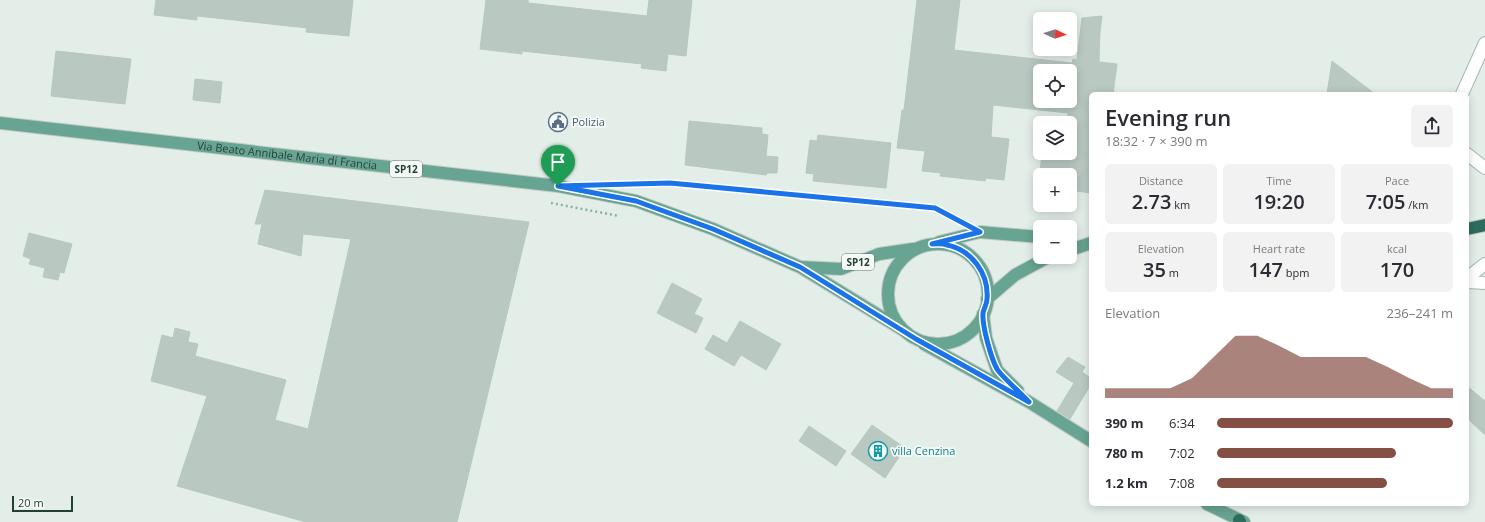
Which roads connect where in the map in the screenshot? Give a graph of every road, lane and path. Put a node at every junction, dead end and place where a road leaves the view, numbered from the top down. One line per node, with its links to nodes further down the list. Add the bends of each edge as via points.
1 (1485, 43): 2 (street)
2 (1463, 92)
3 (0, 123): 19 (main road, Via Beato Annibale Maria di Francia / SP12, via 558,186 636,201 713,229)
4 (1469, 156): 5 (street)
5 (1485, 168)
6 (638, 184): 9 (path, via 670,183 935,208)
7 (1485, 225): 8 (highway)
8 (1469, 229)
9 (980, 232): 10 (main road); 14 (main road)
10 (1033, 236)
11 (1077, 241): 12 (main road)
12 (1089, 242)
13 (1089, 243): 15 (main road)
14 (932, 244): 16 (main road); 23 (main road, via 947,244 973,258 982,270)
15 (1077, 247)
16 (917, 248): 19 (main road, Via Beato Annibale Maria di Francia / SP12, via 879,254 841,269); 25 (main road, via 903,257 893,270 888,286 888,302 894,317)
17 (1035, 264): 23 (main road, via 1015,275)
18 (1485, 264): 20 (street)
19 (800, 267): 25 (main road, Via Beato Annibale Maria di Francia / SP12)
20 (1469, 276)
21 (1469, 282): 22 (street)
22 (1485, 283)
23 (987, 299): 24 (main road)
24 (983, 314): 26 (main road, via 975,327 962,337 947,343 932,344); 27 (main road, via 986,338 997,370)
25 (904, 330): 26 (main road)
26 (916, 339): 27 (main road)
27 (1029, 402): 28 (main road)
28 (1089, 441)
29 (1211, 506): 30 (main road)
30 (1241, 521)

